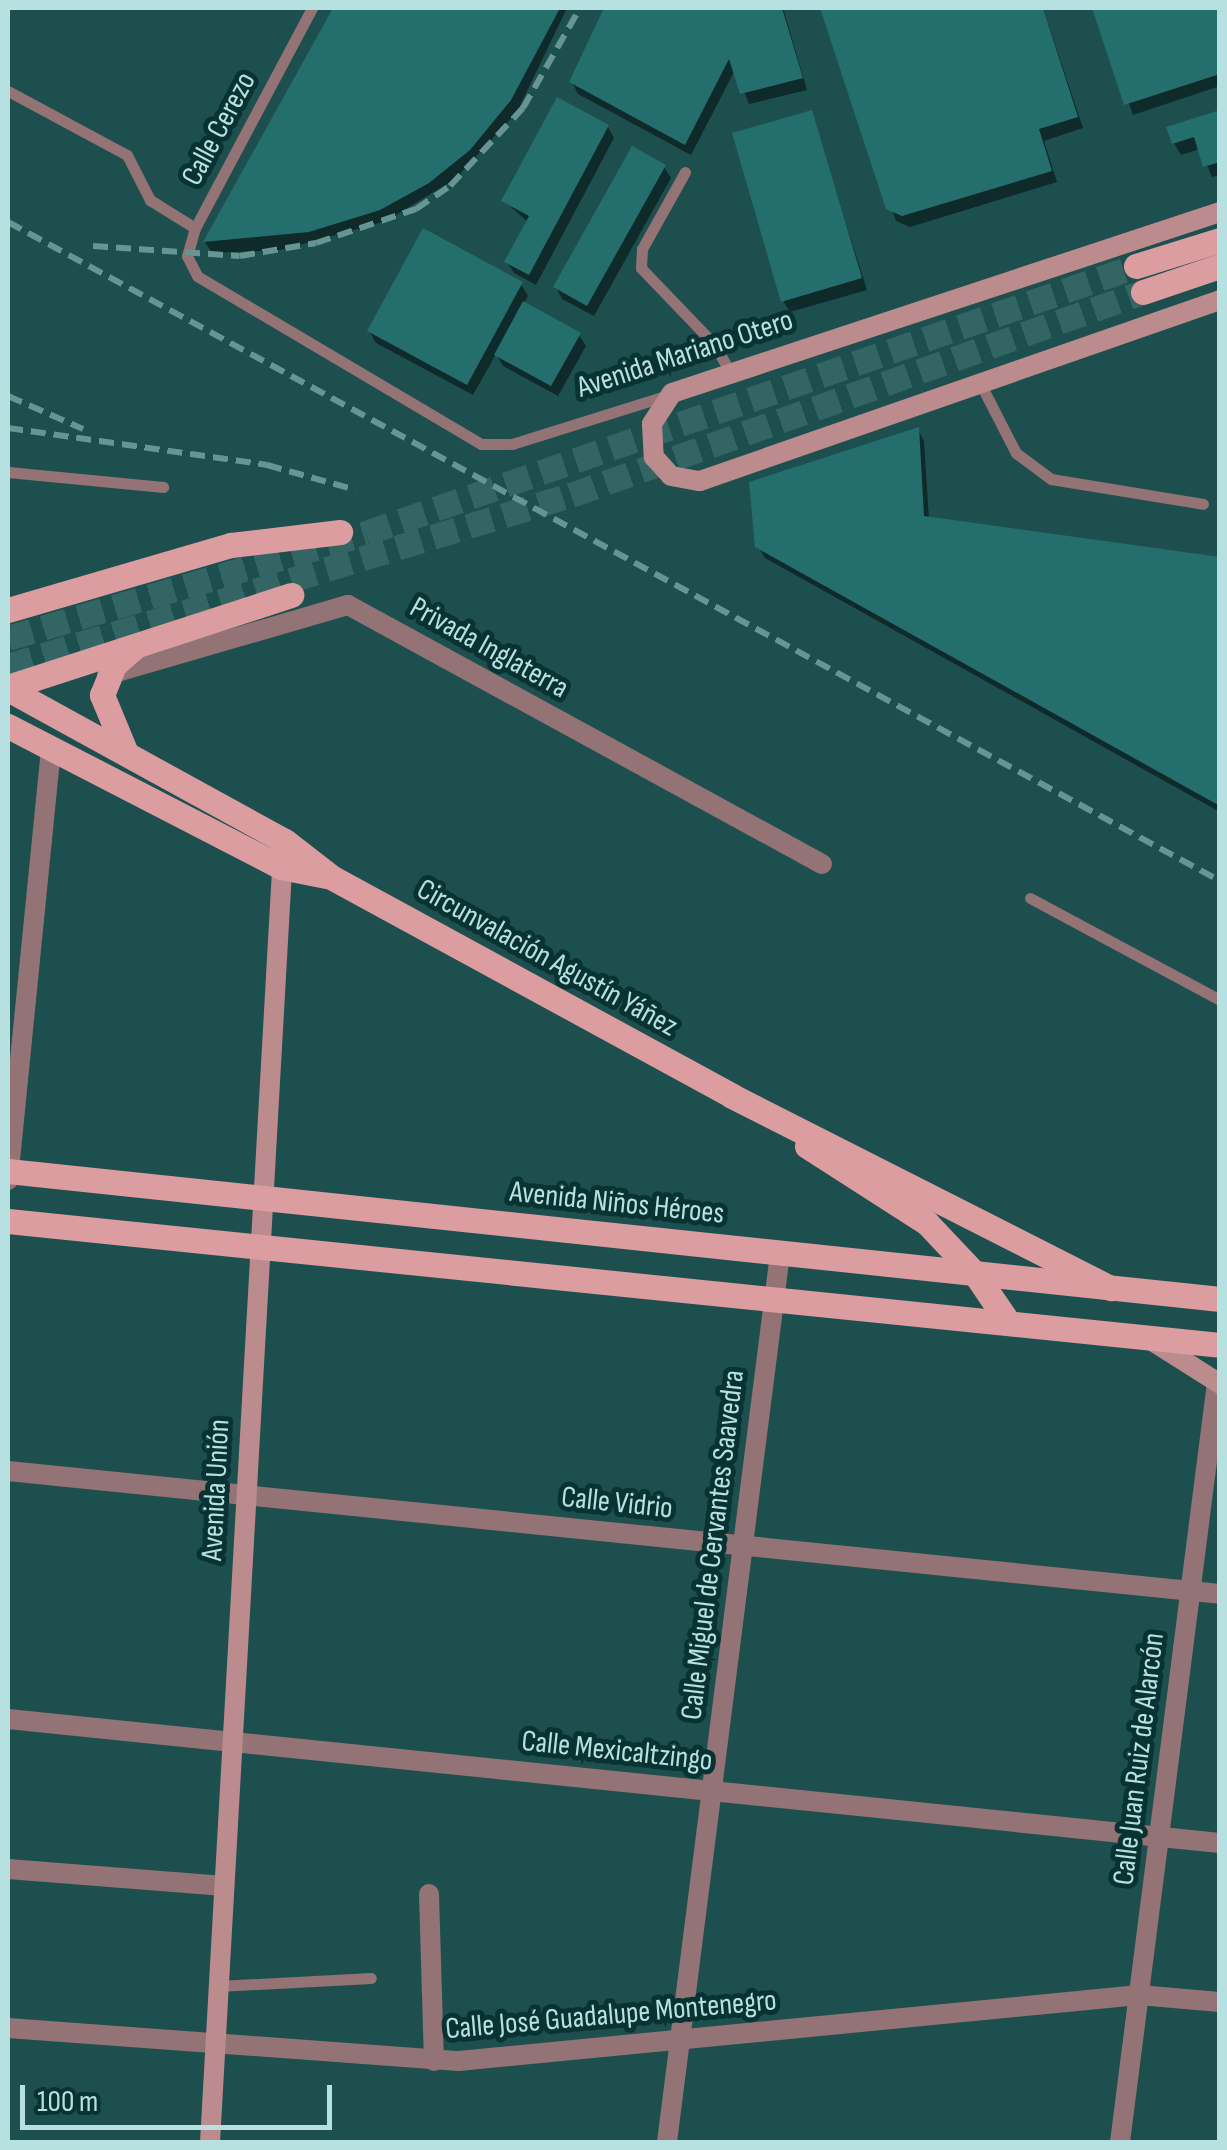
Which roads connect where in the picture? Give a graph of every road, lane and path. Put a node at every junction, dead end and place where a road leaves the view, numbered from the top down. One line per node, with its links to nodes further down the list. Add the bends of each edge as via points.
1 (312, 8): 5 (lane, Calle Cerezo)
2 (8, 92): 5 (lane, via 126,155 150,200)
3 (685, 172): 13 (lane, via 642,249 641,268 714,344)
4 (1220, 212): 13 (main road, Avenida Mariano Otero)
5 (195, 228): 10 (lane, Calle Cerezo, via 188,256)
6 (1220, 240): 7 (main road)
7 (1136, 266)
8 (1220, 266): 11 (main road)
9 (1220, 275): 11 (main road)
10 (198, 276): 15 (lane, Avenida Mariano Otero, via 481,444 512,444)
11 (1153, 289)
12 (1220, 300): 14 (main road)
13 (732, 374): 15 (main road, Avenida Mariano Otero)
14 (980, 383): 15 (main road, via 700,481 671,476 654,457 652,424); 18 (lane, via 1016,453 1051,479)
15 (672, 394)
16 (8, 472): 17 (lane)
17 (162, 488)
18 (1203, 504)
19 (340, 532): 21 (main road, via 231,545)
20 (291, 595): 22 (main road)
21 (8, 610)
22 (146, 639): 23 (main road); 24 (main road)
23 (107, 675): 27 (main road, via 103,710); 29 (street, Privada Inglaterra, via 348,606)
24 (8, 688): 27 (main road, Circunvalación Agustín Yáñez)
25 (8, 726): 26 (main road, Circunvalación Agustín Yáñez)
26 (51, 750): 28 (main road, Circunvalación Agustín Yáñez); 33 (street)
27 (126, 754): 28 (main road, Circunvalación Agustín Yáñez)
28 (283, 854): 32 (main road, Circunvalación Agustín Yáñez); 35 (main road, Avenida Unión)
29 (822, 864)
30 (1030, 898): 31 (lane)
31 (1220, 1000)
32 (732, 1096): 39 (main road, Circunvalación Agustín Yáñez, via 927,1223); 40 (main road, Circunvalación Agustín Yáñez)
33 (8, 1171): 34 (street); 35 (main road, Avenida Niños Héroes)
34 (8, 1180)
35 (262, 1197): 37 (main road, Avenida Unión); 38 (main road, Avenida Niños Héroes)
36 (8, 1222): 37 (main road)
37 (259, 1248): 41 (main road); 48 (main road, Avenida Unión)
38 (780, 1254): 39 (main road, Avenida Niños Héroes); 41 (street, Calle Miguel de Cervantes Saavedra)
39 (976, 1275): 40 (main road, Avenida Niños Héroes); 43 (main road, Circunvalación Agustín Yáñez)
40 (1111, 1288): 42 (main road, Avenida Niños Héroes)
41 (775, 1299): 43 (main road); 49 (street, Calle Miguel de Cervantes Saavedra)
42 (1220, 1299)
43 (1008, 1322): 44 (main road)
44 (1144, 1336): 45 (main road); 46 (main road)
45 (1220, 1345)
46 (1218, 1384): 50 (street, Calle Juan Ruiz de Alarcón)
47 (8, 1471): 48 (street, Calle Vidrio)
48 (246, 1495): 49 (street, Calle Vidrio); 53 (main road, Avenida Unión)
49 (744, 1546): 50 (street, Calle Vidrio); 54 (street, Calle Miguel de Cervantes Saavedra)
50 (1191, 1591): 51 (street, Calle Vidrio); 55 (street, Calle Juan Ruiz de Alarcón)
51 (1220, 1594)
52 (8, 1718): 53 (street, Calle Mexicaltzingo)
53 (232, 1742): 54 (street, Calle Mexicaltzingo); 58 (main road, Avenida Unión)
54 (712, 1791): 55 (street, Calle Mexicaltzingo); 65 (street, Calle Miguel de Cervantes Saavedra)
55 (1159, 1836): 56 (street, Calle Mexicaltzingo); 62 (street, Calle Juan Ruiz de Alarcón)
56 (1220, 1842)
57 (8, 1869): 58 (street)
58 (224, 1886): 61 (main road, Avenida Unión)
59 (429, 1894): 67 (street)
60 (371, 1978): 61 (lane)
61 (218, 1986): 66 (main road, Avenida Unión)
62 (1139, 1994): 63 (street, Calle José Guadalupe Montenegro); 65 (street, Calle José Guadalupe Montenegro); 70 (street, Calle Juan Ruiz de Alarcón)
63 (1220, 2002)
64 (8, 2028): 66 (street, Calle José Guadalupe Montenegro)
65 (680, 2040): 67 (street, Calle José Guadalupe Montenegro); 69 (street, Calle Miguel de Cervantes Saavedra)
66 (215, 2048): 67 (street, Calle José Guadalupe Montenegro); 68 (main road, Avenida Unión)
67 (434, 2061)
68 (210, 2142)
69 (667, 2142)
70 (1120, 2142)

